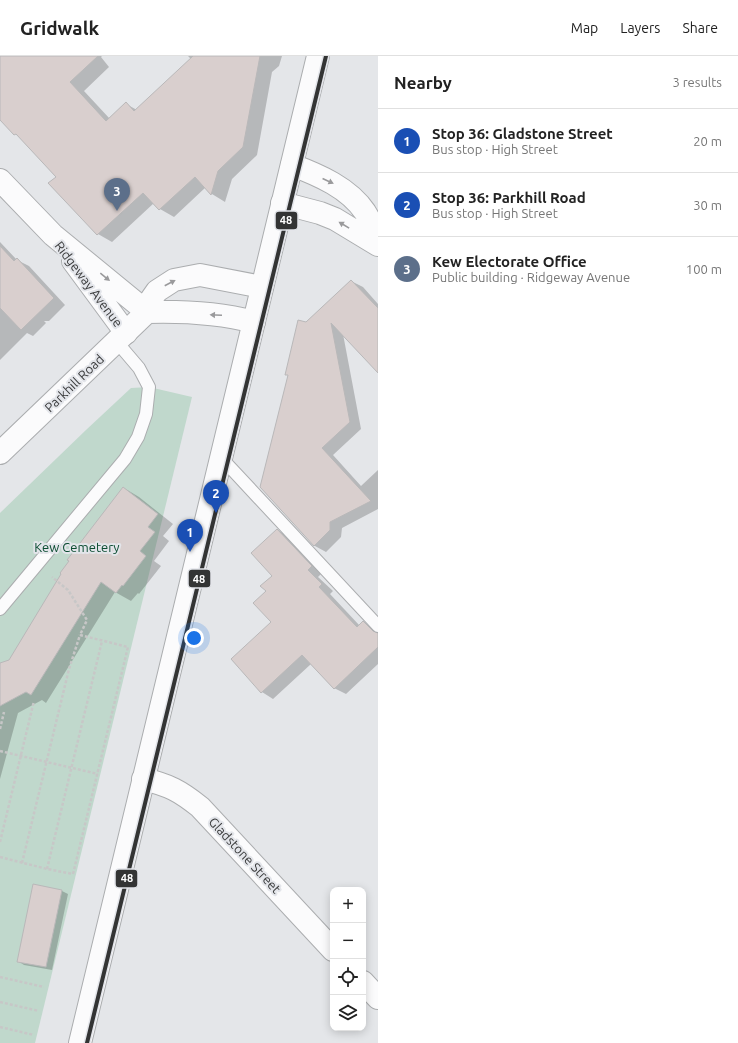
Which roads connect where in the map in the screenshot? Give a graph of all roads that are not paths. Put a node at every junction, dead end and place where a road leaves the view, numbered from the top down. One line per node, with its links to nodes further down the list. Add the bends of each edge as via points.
1 (318, 56): 2 (street)
2 (292, 165): 4 (street); 6 (street, one-way to 6, via 337,185 352,197)
3 (0, 180): 5 (street, Ridgeway Avenue)
4 (282, 203): 7 (street, one-way to 4, via 335,219); 8 (street)
5 (53, 235): 9 (street, Ridgeway Avenue, one-way to 9); 11 (street, Ridgeway Avenue)
6 (378, 237)
7 (378, 245)
8 (262, 287): 9 (street, Parkhill Road, one-way to 8, via 150,301 157,291 174,280 200,275); 10 (street)
9 (147, 312): 10 (street, one-way to 9, via 228,315); 11 (street, Parkhill Road)
10 (254, 322): 13 (street)
11 (121, 337): 12 (street, Parkhill Road); 14 (lane, via 149,387 146,414 138,437 125,459)
12 (0, 453)
13 (222, 454): 15 (lane, via 227,464); 16 (street)
14 (0, 609)
15 (378, 626)
16 (143, 779): 17 (street, Gladstone Street, via 169,786 200,807); 20 (street)
17 (330, 947)
18 (366, 985): 19 (street)
19 (378, 998)
20 (80, 1043)

